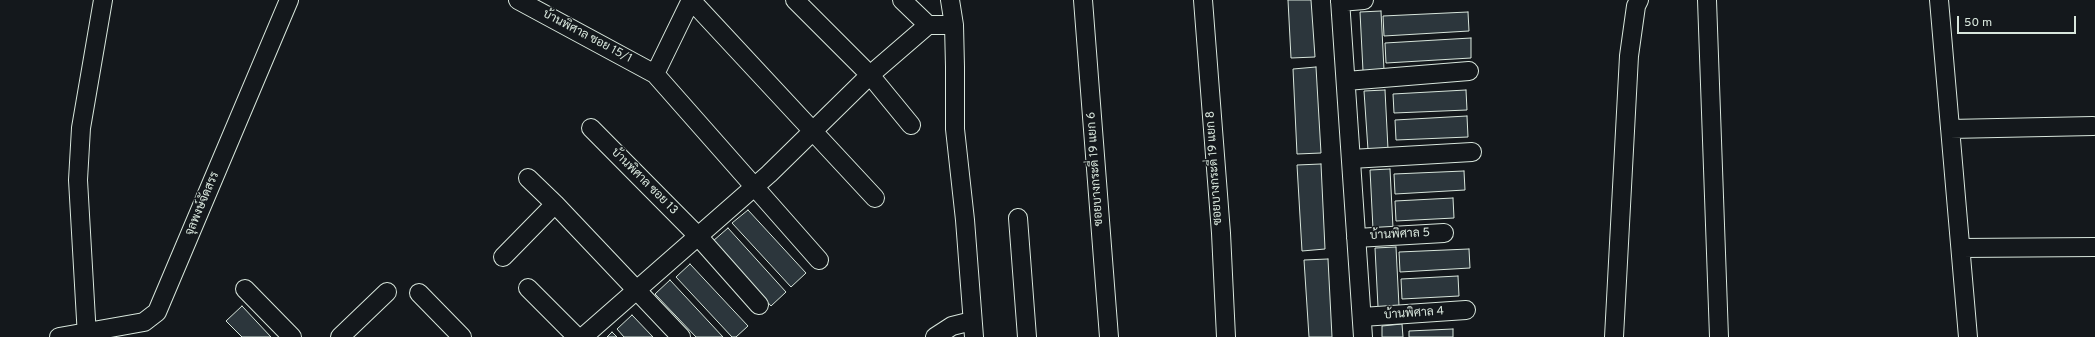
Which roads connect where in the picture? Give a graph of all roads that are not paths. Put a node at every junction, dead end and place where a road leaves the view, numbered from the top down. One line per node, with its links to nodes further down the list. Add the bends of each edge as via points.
1 (103, 0): 49 (street, via 80,128 78,180)
2 (289, 0): 49 (street, จุลพงษ์จัดสรร, via 158,312 144,322)
3 (518, 0): 19 (street, บ้านพิศาล ซอย 15/1)
4 (691, 0): 19 (street); 25 (street)
5 (795, 0): 17 (street)
6 (902, 0): 16 (street)
7 (950, 0): 15 (street)
8 (1083, 0): 59 (street, ซอยบางกระดี่ 19 แยก 6)
9 (1203, 0): 60 (street, ซอยบางกระดี่ 19 แยก 8)
10 (1364, 0): 14 (street)
11 (1640, 0): 62 (street, via 1636,6 1629,56)
12 (1707, 0): 63 (street)
13 (1939, 0): 24 (street)
14 (1340, 1): 20 (street)
15 (954, 24): 16 (street); 48 (street, via 955,129)
16 (928, 25): 17 (street)
17 (873, 72): 21 (street); 25 (street)
18 (1469, 72): 20 (street)
19 (655, 74): 29 (street, บ้านพิศาล ซอย 15/1)
20 (1346, 81): 27 (street)
21 (911, 125)
22 (2093, 126): 24 (street)
23 (591, 128): 34 (street, บ้านพิศาล ซอย 13)
24 (1950, 129): 37 (street)
25 (814, 132): 29 (street); 30 (street)
26 (1472, 152): 27 (street)
27 (1351, 159): 35 (street)
28 (528, 178): 31 (street)
29 (755, 186): 34 (street); 39 (street, บ้านพิศาล ซอย 15/1)
30 (875, 198)
31 (555, 204): 38 (street); 42 (street)
32 (1018, 218): 58 (street)
33 (1444, 233): 35 (street, บ้านพิศาล 5)
34 (697, 235): 42 (street); 45 (street, บ้านพิศาล ซอย 13)
35 (1356, 238): 47 (street)
36 (2095, 247): 37 (street)
37 (1961, 248): 64 (street)
38 (504, 257)
39 (819, 260)
40 (528, 288): 54 (street)
41 (245, 289): 52 (street)
42 (635, 291): 55 (street); 56 (street)
43 (387, 292): 50 (street)
44 (419, 293): 53 (street)
45 (759, 305)
46 (1466, 310): 47 (street, บ้านพิศาล 4)
47 (1362, 317): 61 (street)
48 (973, 329): 57 (street, via 952,326)
49 (87, 335): 51 (street, จุลพงษ์จัดสรร)
50 (343, 336)
51 (59, 337)
52 (292, 337)
53 (462, 337)
54 (577, 337)
55 (583, 337)
56 (681, 337)
57 (934, 337)
58 (1027, 337)
59 (1109, 337)
60 (1226, 337)
61 (1363, 337)
62 (1614, 337)
63 (1719, 337)
64 (1968, 337)

